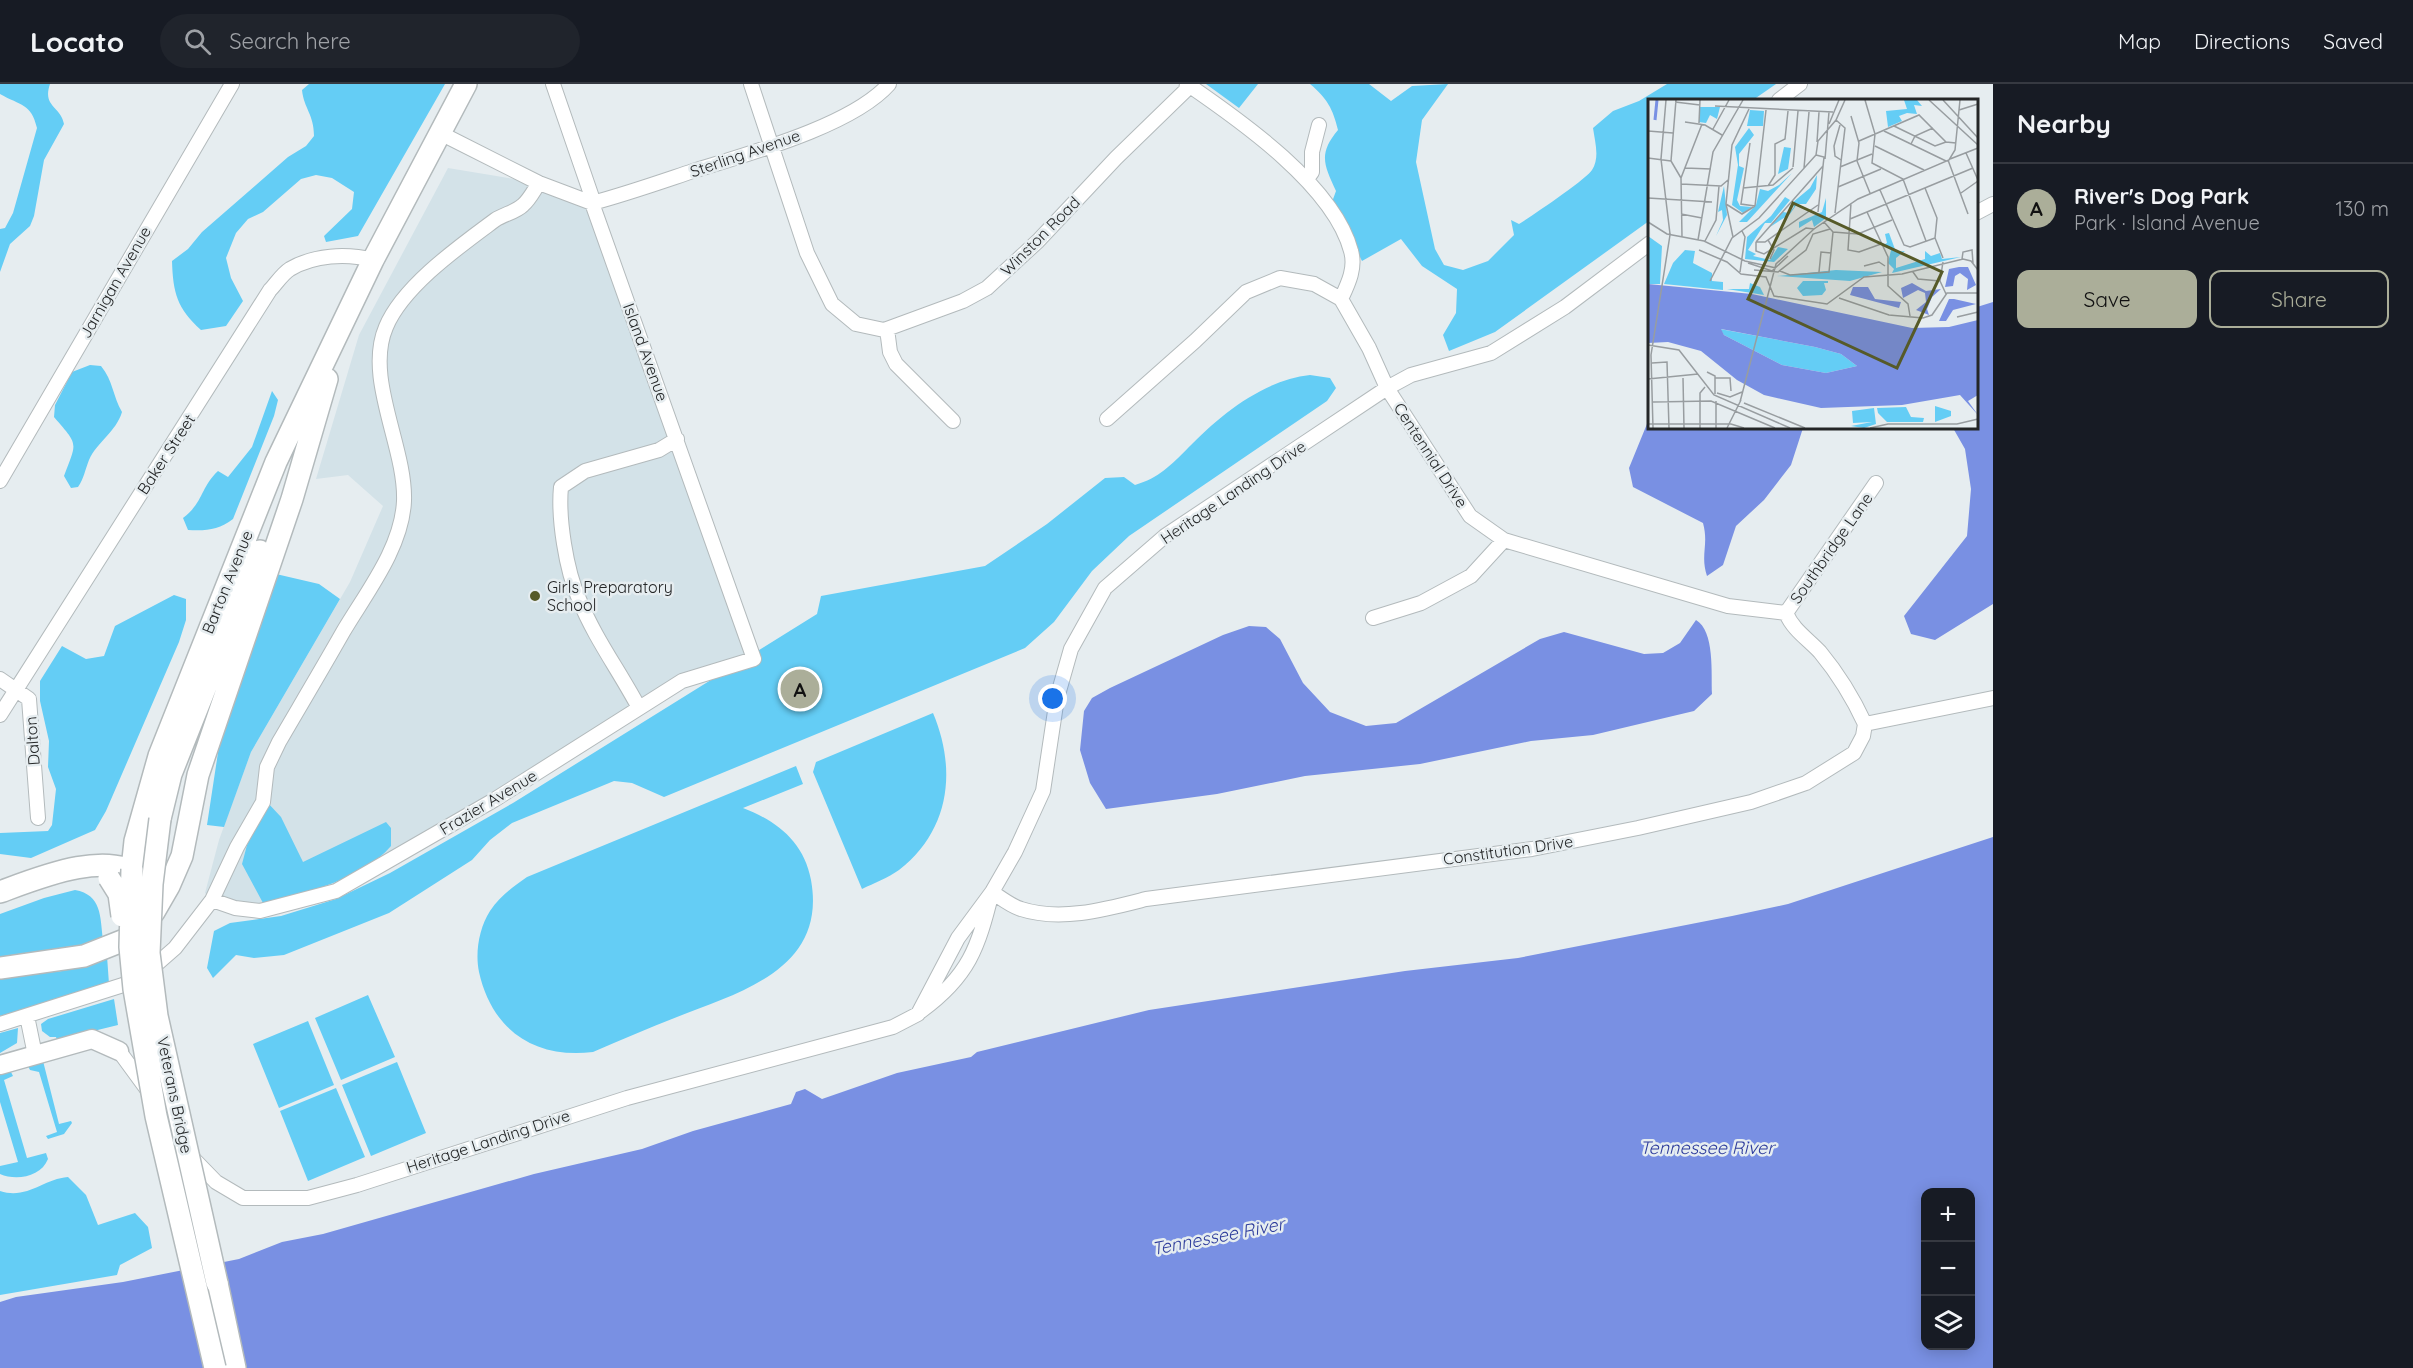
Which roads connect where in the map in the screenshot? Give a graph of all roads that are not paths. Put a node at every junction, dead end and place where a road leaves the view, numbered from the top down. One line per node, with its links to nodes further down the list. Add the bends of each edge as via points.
1 (232, 84): 27 (street, Jarnigan Avenue)
2 (466, 84): 10 (main road, Barton Avenue)
3 (553, 84): 14 (street, Island Avenue)
4 (752, 84): 11 (street)
5 (889, 84): 11 (street, Sterling Avenue, via 850,114)
6 (1187, 84): 12 (street); 21 (street, Winston Road, via 1186,90 1038,241 987,288)
7 (1800, 84): 8 (street)
8 (1780, 99)
9 (1319, 125): 12 (street, via 1311,152 1312,172)
10 (440, 133): 13 (street); 18 (main road, Barton Avenue)
11 (773, 146): 14 (street, Sterling Avenue); 21 (street, via 807,253 832,304 856,324)
12 (1307, 178): 19 (street, via 1338,220 1352,252 1352,277)
13 (539, 183): 14 (street); 46 (street, via 523,206 501,216 446,256 400,304 386,327 380,376 404,478 404,504 396,538 271,759 262,802)
14 (593, 203): 26 (street, Island Avenue)
15 (1993, 204): 16 (street)
16 (1978, 212)
17 (1648, 245): 23 (street, Heritage Landing Drive, via 1565,307 1491,353 1411,375)
18 (373, 260): 20 (main road, Barton Avenue); 34 (street, Baker Street, via 354,255 324,257 289,270 270,290)
19 (1341, 299): 23 (street, Centennial Drive, via 1370,348); 24 (street, via 1314,284 1280,278 1246,292)
20 (351, 306): 22 (main road, Barton Avenue); 41 (main road, Barton Avenue, via 276,462 182,694 153,772)
21 (887, 329): 25 (street, via 896,364)
22 (327, 379): 40 (main road, Barton Avenue, via 189,726); 47 (main road, via 292,499 198,775 182,856 169,886 154,912 127,939 84,956)
23 (1387, 388): 29 (street, Centennial Drive, via 1470,516); 45 (street, Heritage Landing Drive, via 1165,536 1105,588 1071,649 1057,698 1043,791)
24 (1107, 419)
25 (953, 421)
26 (677, 439): 32 (street, Island Avenue); 36 (street, via 659,450 585,471 561,487 561,527 578,599)
27 (0, 482)
28 (1876, 483): 30 (street, Southbridge Lane)
29 (1504, 540): 30 (street, Centennial Drive, via 1728,606); 31 (street, via 1471,576 1421,603)
30 (1786, 614): 38 (street, via 1850,692)
31 (1373, 618)
32 (754, 659): 36 (street, Frazier Avenue, via 682,681)
33 (0, 679): 34 (street)
34 (17, 689): 37 (street, Baker Street); 39 (street, Dalton, via 29,699)
35 (1993, 698): 38 (street)
36 (639, 708): 46 (street, Frazier Avenue, via 494,800 336,891 260,912)
37 (0, 715)
38 (1865, 724): 45 (street, Constitution Drive, via 1854,753 1806,783 1750,802 1532,849 1146,899 1100,911 1048,914 1019,909)
39 (38, 818)
40 (160, 819): 43 (main road, Veterans Bridge, bridge)
41 (132, 869): 42 (main road, via 93,866); 43 (main road); 54 (main road, Veterans Bridge, bridge, via 130,947 134,989)
42 (58, 873): 44 (main road); 54 (main road, bridge, via 91,872 110,878 119,894 131,1017)
43 (152, 884): 56 (main road, Veterans Bridge, bridge, via 149,953 158,1016)
44 (0, 892)
45 (992, 892): 48 (street, Heritage Landing Drive, via 958,938); 48 (street, Heritage Landing Drive, via 981,936 966,967 947,992)
46 (213, 900): 49 (street, via 175,948 151,969 123,985)
47 (0, 968)
48 (918, 1014): 51 (street, Heritage Landing Drive, via 892,1027 627,1098 357,1185 308,1198 272,1200 243,1198 216,1182 183,1148)
49 (27, 1016): 50 (street); 52 (street)
50 (0, 1024)
51 (119, 1051): 52 (street, via 92,1039)
52 (35, 1055): 53 (street)
53 (0, 1065)
54 (156, 1116): 55 (main road, Veterans Bridge, bridge)
55 (215, 1368)
56 (235, 1368)

